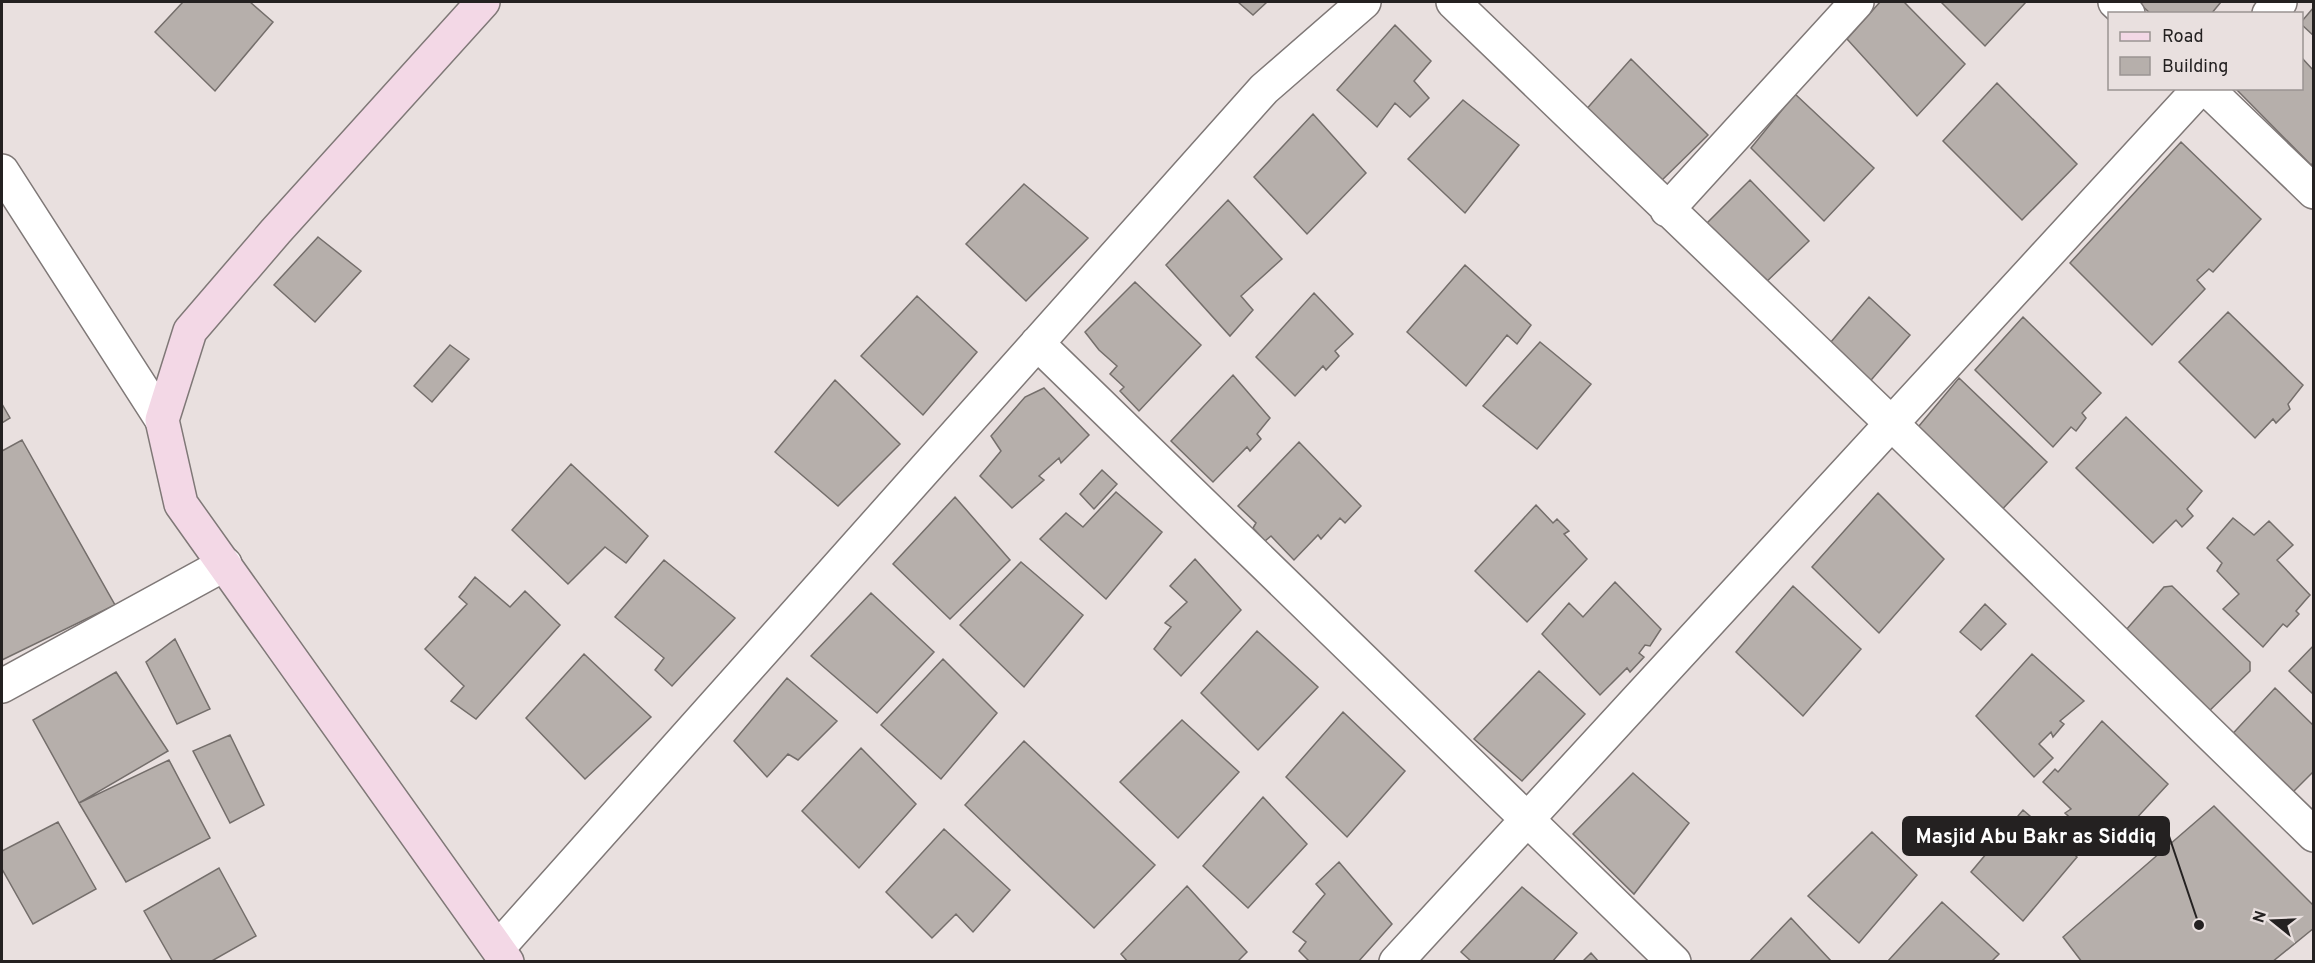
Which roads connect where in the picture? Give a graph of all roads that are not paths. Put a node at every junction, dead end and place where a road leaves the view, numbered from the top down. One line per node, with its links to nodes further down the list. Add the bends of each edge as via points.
1 (483, 2): 11 (street, via 190,331)
2 (1364, 2): 10 (street, via 1264,89)
3 (1452, 2): 9 (street)
4 (1857, 2): 9 (street)
5 (2198, 90): 12 (street)
6 (2208, 90): 8 (street)
7 (2, 171): 11 (street)
8 (2313, 192)
9 (1667, 210): 12 (street)
10 (1037, 343): 15 (street); 17 (street)
11 (162, 420): 13 (street, via 181,504)
12 (1892, 424): 15 (street); 16 (street)
13 (225, 564): 14 (street); 17 (street)
14 (2, 686)
15 (1527, 818): 18 (street); 19 (street)
16 (2313, 835)
17 (503, 955)
18 (1396, 962)
19 (1674, 962)

